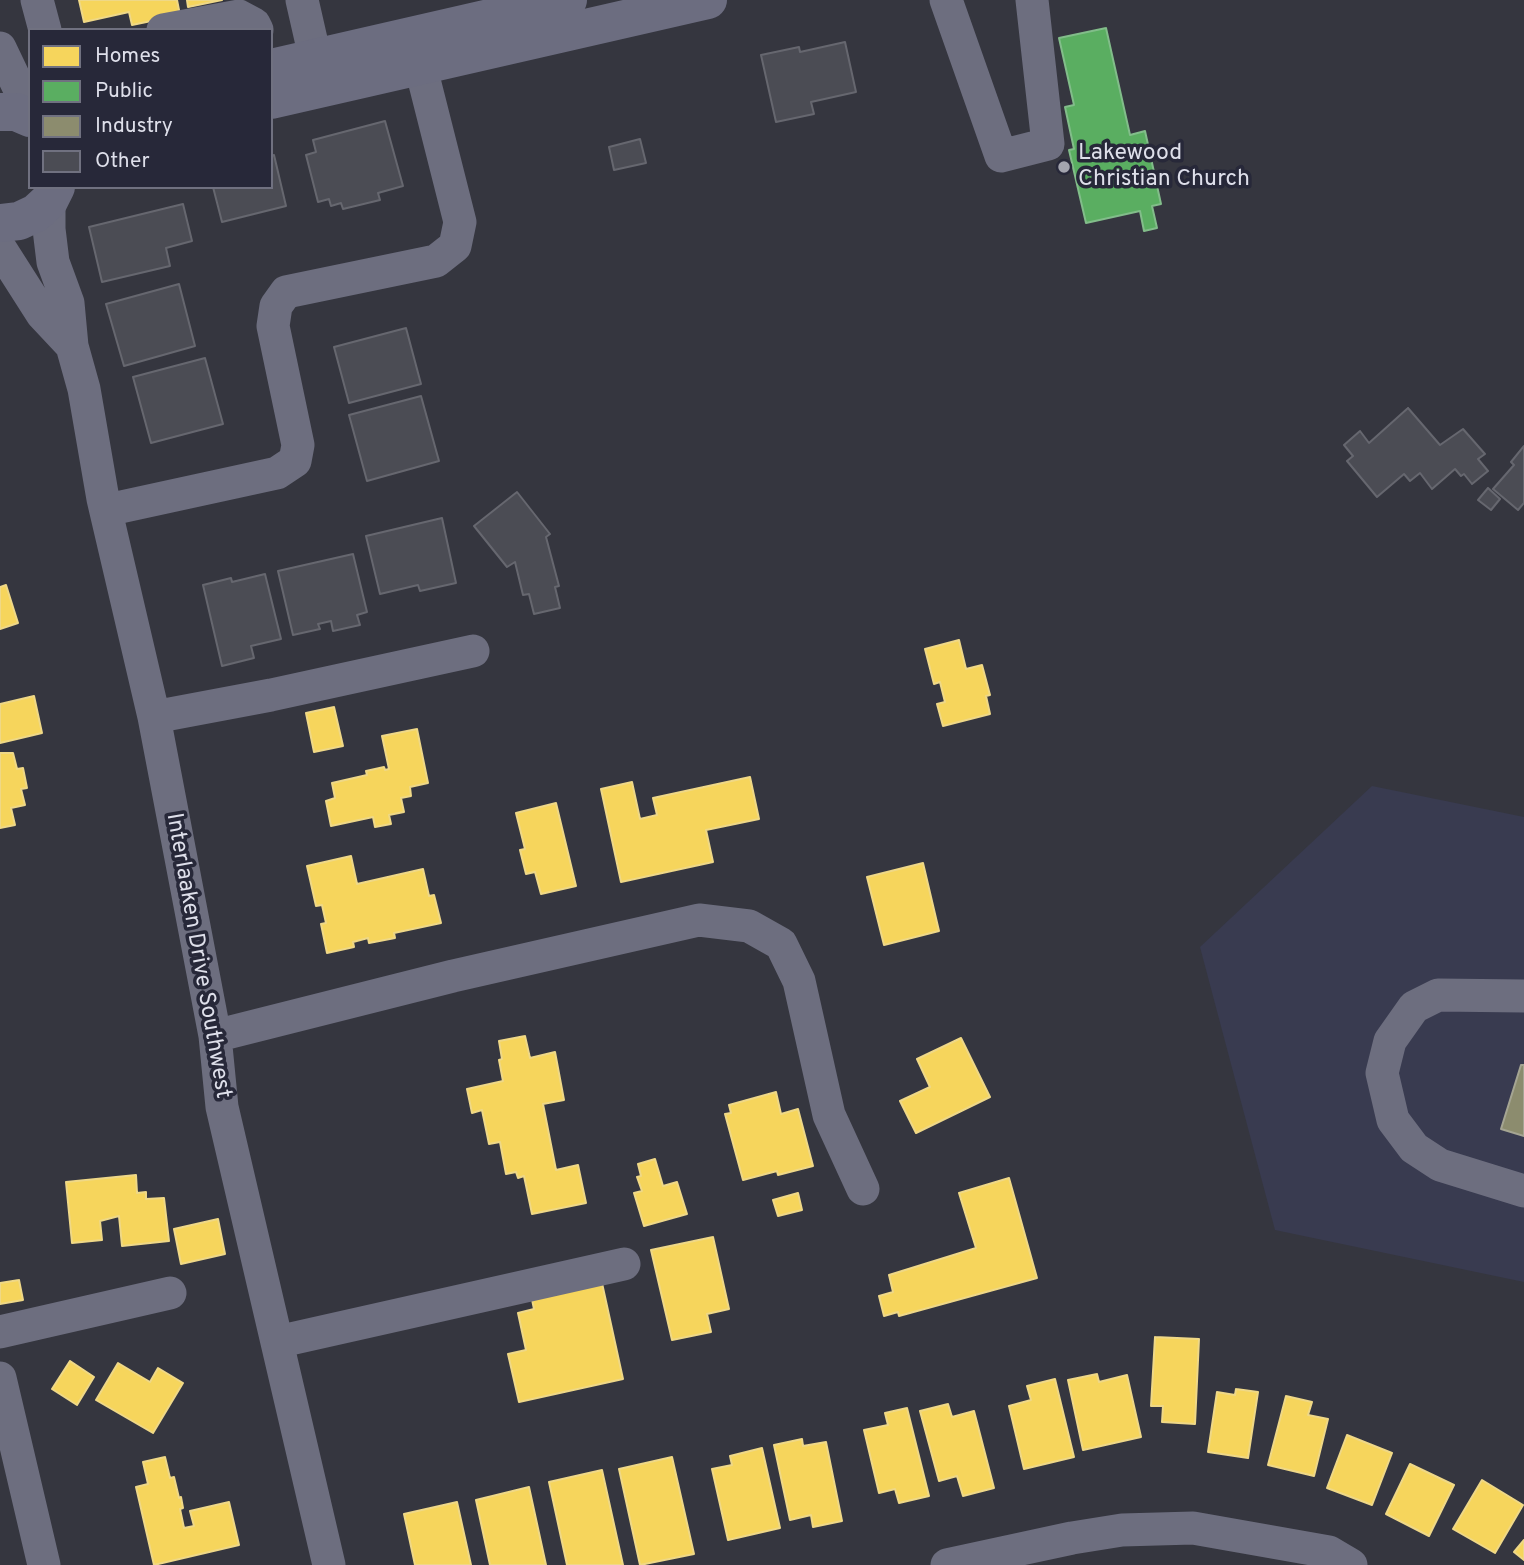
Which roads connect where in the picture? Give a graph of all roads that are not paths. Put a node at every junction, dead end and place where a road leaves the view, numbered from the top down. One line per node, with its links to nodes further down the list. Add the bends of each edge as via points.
1 (37, 0): 8 (street)
2 (302, 0): 12 (street)
3 (708, 0): 13 (main road)
4 (946, 0): 5 (street, via 1001,156 1048,144)
5 (1032, 0)
6 (564, 1): 7 (main road)
7 (508, 7): 12 (main road)
8 (44, 28)
9 (174, 28): 10 (street, via 239,16)
10 (256, 28)
11 (0, 48): 15 (street)
12 (315, 58): 14 (main road)
13 (421, 64): 14 (main road); 22 (street, via 460,222 455,246 436,261 286,292 276,306 273,326 298,445 295,461 277,473)
14 (273, 72)
15 (28, 107)
16 (0, 111): 17 (main road)
17 (28, 117)
18 (52, 194): 19 (main road, via 36,213); 21 (street, Interlaaken Drive Southwest, via 49,229 53,262 68,303)
19 (0, 223)
20 (0, 248): 21 (street, Interlaaken Drive Southwest, via 43,314)
21 (72, 346): 22 (street, Interlaaken Drive Southwest)
22 (107, 510): 24 (street, Interlaaken Drive Southwest)
23 (472, 651): 24 (street)
24 (155, 717): 26 (street, Interlaaken Drive Southwest)
25 (1524, 996): 28 (street, via 1438,995 1414,1007 1390,1041 1382,1073 1393,1120 1414,1148 1440,1165)
26 (215, 1036): 27 (street, via 699,920 749,926 781,944 799,981 828,1115); 32 (street, Interlaaken Drive Southwest, via 222,1107)
27 (863, 1189)
28 (1524, 1191)
29 (624, 1264): 32 (street)
30 (170, 1293): 31 (street)
31 (0, 1332)
32 (277, 1342): 35 (street, Interlaaken Drive Southwest)
33 (0, 1378): 34 (street)
34 (44, 1565)
35 (329, 1565)
36 (947, 1565): 37 (street, via 1110,1532 1193,1528 1329,1552)
37 (1351, 1565)

